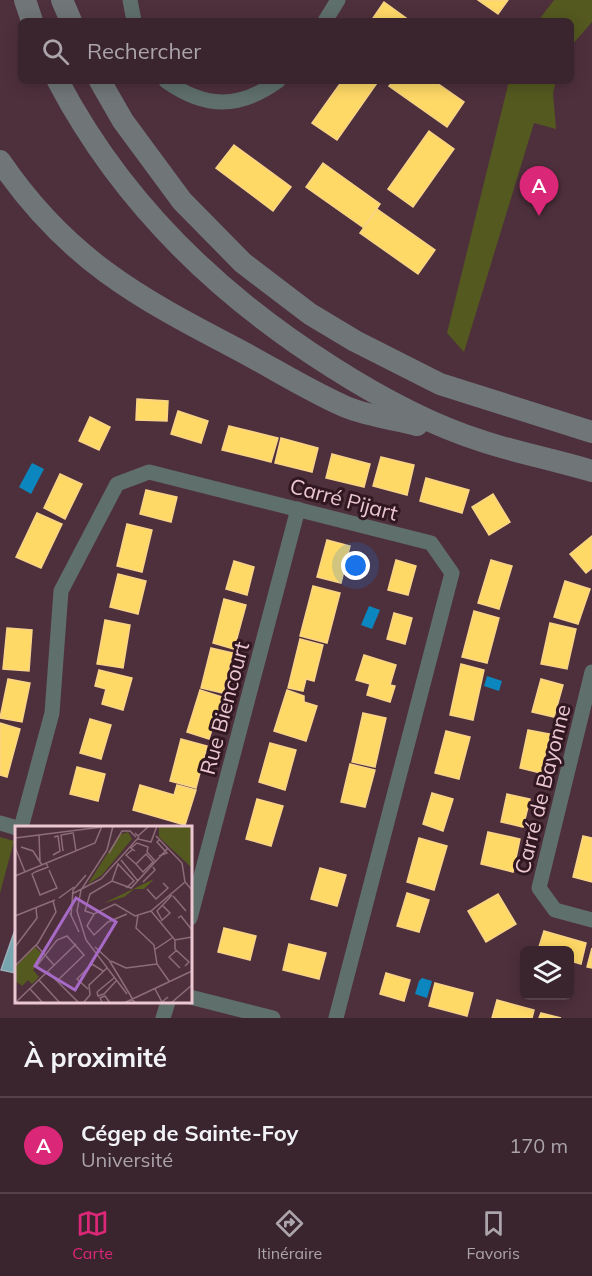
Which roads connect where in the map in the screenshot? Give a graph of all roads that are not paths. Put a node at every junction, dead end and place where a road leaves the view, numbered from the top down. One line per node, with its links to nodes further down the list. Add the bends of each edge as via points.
1 (25, 0): 5 (highway)
2 (62, 0): 6 (highway)
3 (130, 0): 7 (street)
4 (338, 0): 8 (street)
5 (31, 18)
6 (70, 18)
7 (133, 18)
8 (327, 18)
9 (60, 84): 19 (highway, via 94,143 125,185 211,279 298,345 377,395)
10 (102, 84): 16 (highway, via 123,121 182,201 243,263 275,289 310,314 396,363 440,384)
11 (170, 84): 12 (street, via 209,101 238,102)
12 (272, 84)
13 (0, 161): 15 (highway)
14 (0, 179): 15 (highway, via 18,202)
15 (61, 235): 19 (highway, via 140,297 347,408)
16 (528, 412): 17 (highway); 18 (highway)
17 (592, 423)
18 (592, 432)
19 (483, 442): 20 (highway)
20 (592, 471)
21 (298, 509): 24 (street, Carré Pijart, via 149,472 117,484 61,591 52,713); 26 (street, Rue Biencourt); 33 (street, Carré Pijart, via 431,543 452,573)
22 (592, 672): 28 (street, Carré de Bayonne, via 539,888 555,910)
23 (0, 823): 25 (street)
24 (20, 826)
25 (15, 827)
26 (196, 877): 27 (street, Rue Biencourt)
27 (192, 904)
28 (592, 920)
29 (192, 998): 32 (street)
30 (168, 1003): 31 (street)
31 (163, 1018)
32 (273, 1018)
33 (336, 1018)

